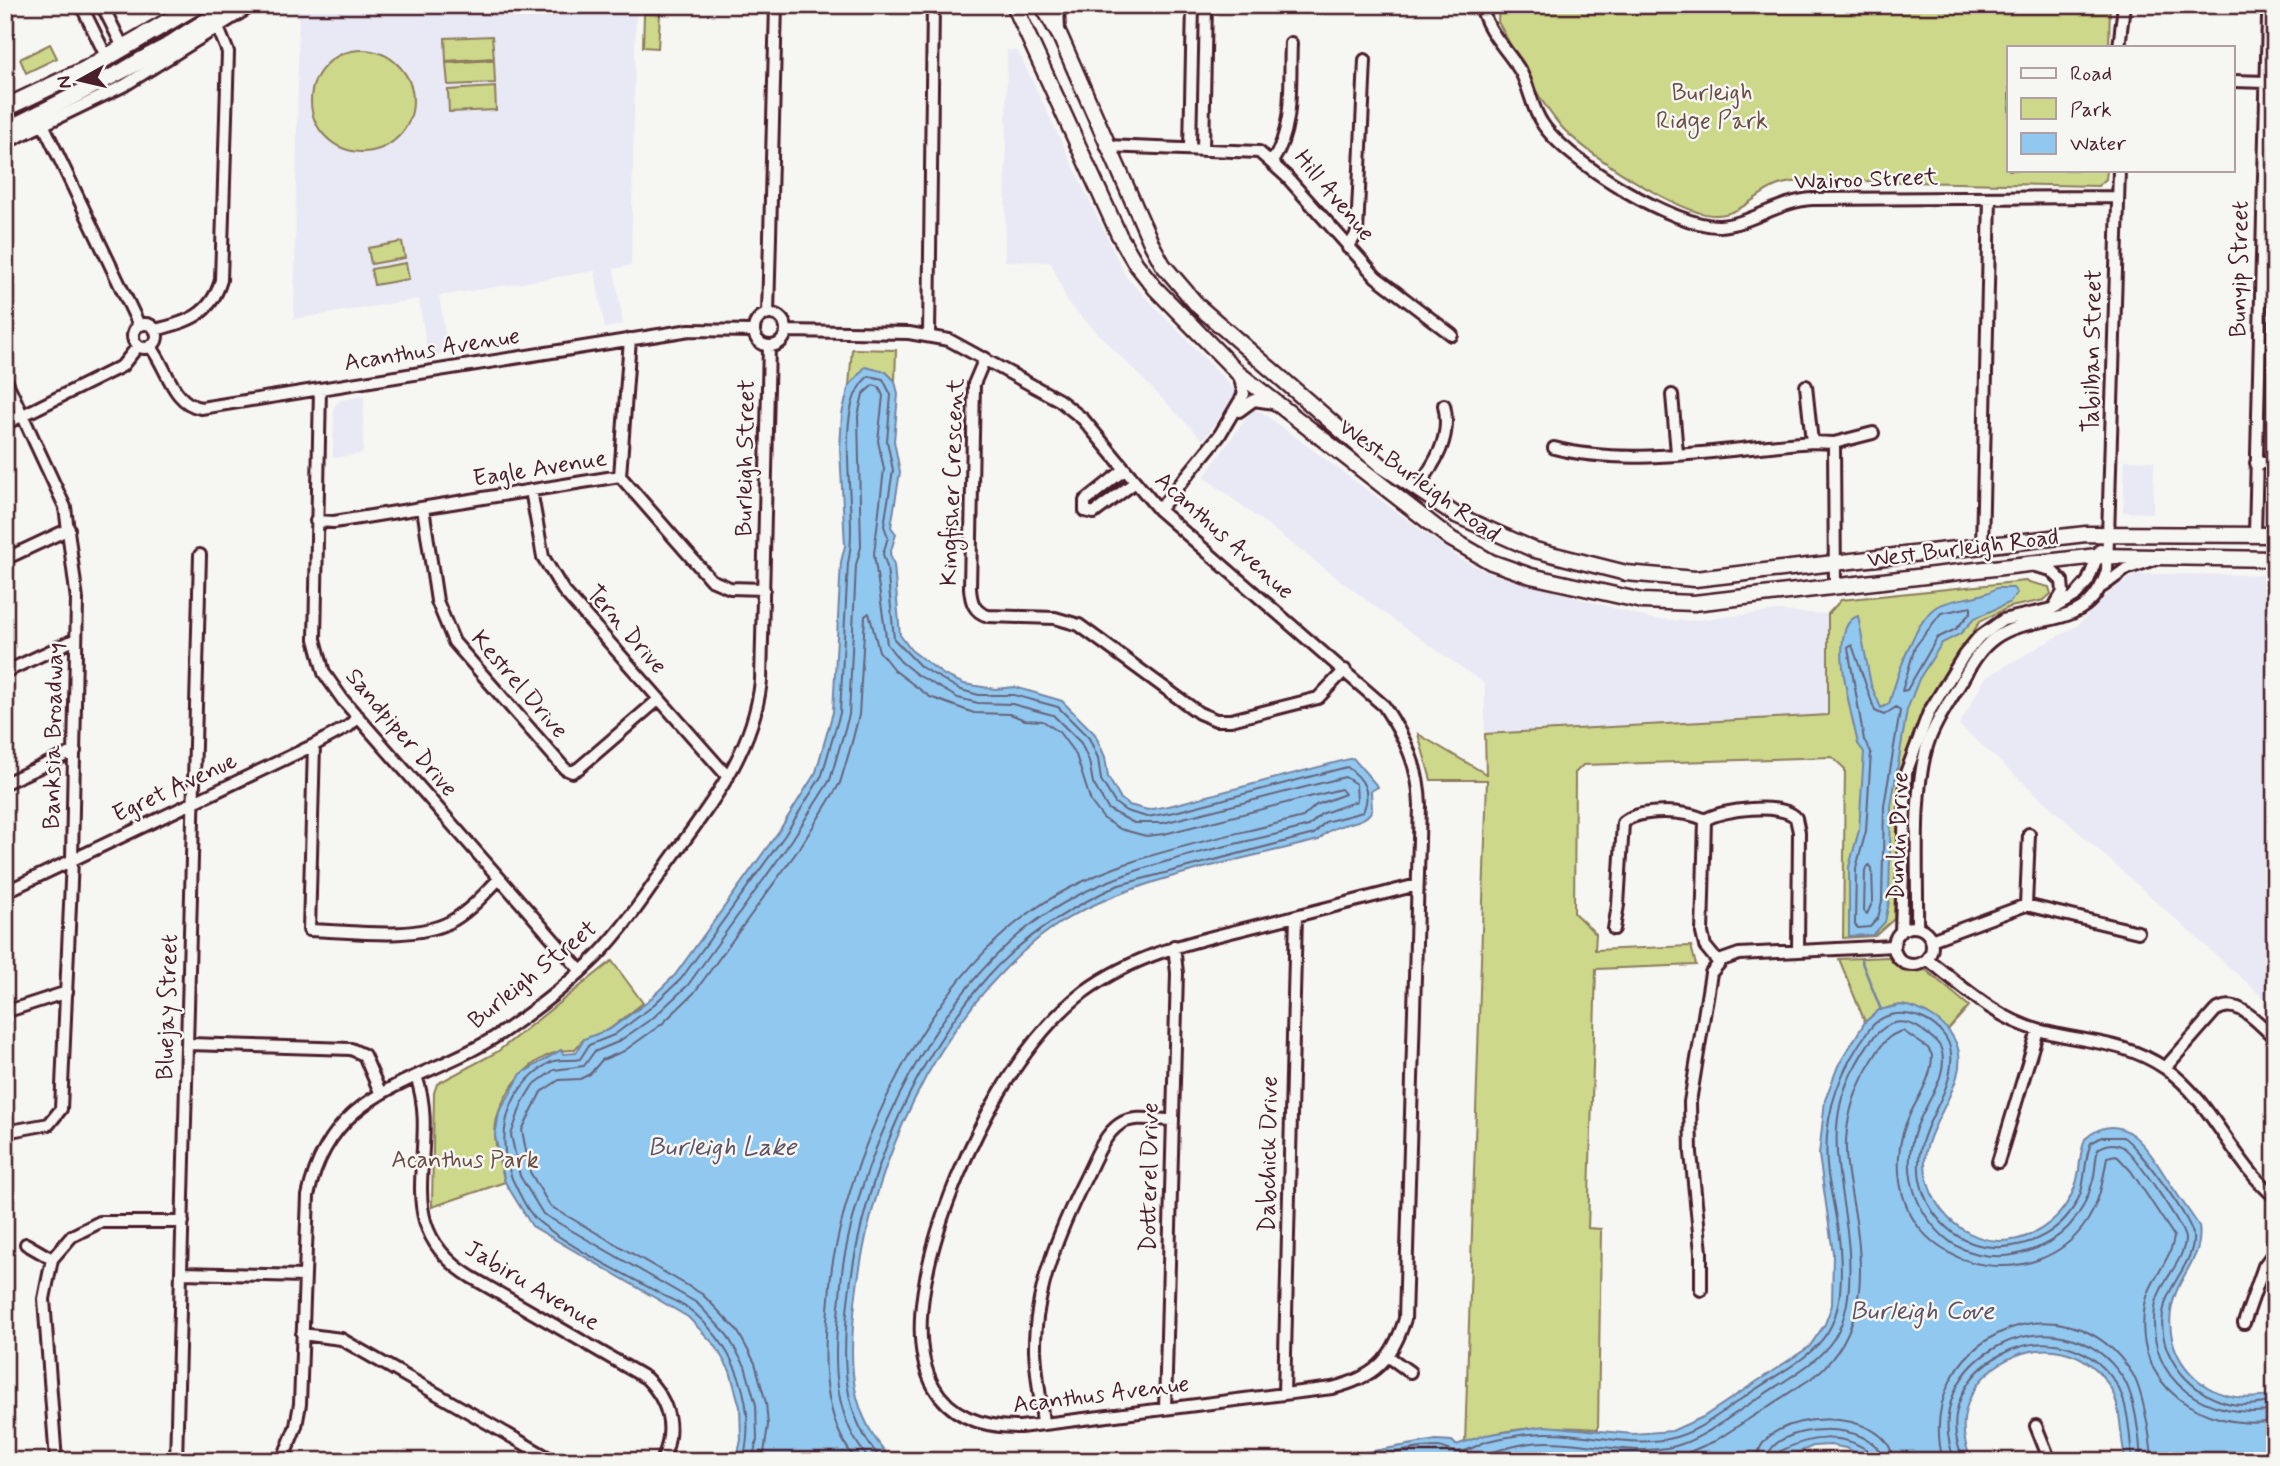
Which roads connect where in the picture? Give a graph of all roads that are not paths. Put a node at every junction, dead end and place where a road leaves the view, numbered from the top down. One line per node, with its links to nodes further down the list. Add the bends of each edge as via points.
1 (81, 5): 21 (street)
2 (102, 5): 19 (street)
3 (197, 5): 25 (highway)
4 (230, 5): 33 (highway, via 167,47)
5 (253, 5): 18 (street)
6 (776, 5): 43 (street)
7 (933, 5): 49 (street)
8 (1014, 5): 31 (main road, West Burleigh Road)
9 (1029, 5): 31 (main road)
10 (1042, 5): 20 (main road, West Burleigh Road)
11 (1058, 5): 20 (street)
12 (1193, 5): 36 (street)
13 (1206, 5): 37 (street)
14 (1481, 5): 41 (street, Wairoo Street, via 1488,28 1522,74 1535,109 1552,134 1609,181 1669,215 1700,224 1730,224 1802,199)
15 (2123, 5): 17 (street)
16 (2272, 5): 29 (street, Bunyip Street)
17 (2123, 27): 23 (street); 24 (street)
18 (218, 28): 32 (street, via 125,85); 45 (street, via 228,52 221,280 203,313)
19 (115, 32): 21 (street); 25 (street)
20 (1060, 36): 35 (main road, West Burleigh Road)
21 (98, 41): 26 (street)
22 (1291, 43): 38 (street, Hill Avenue, via 1287,128)
23 (2119, 46)
24 (2125, 46)
25 (124, 49): 26 (highway)
26 (107, 58): 30 (highway)
27 (1365, 60): 42 (street, via 1357,233)
28 (2234, 81): 29 (street)
29 (2266, 82): 69 (street, Bunyip Street)
30 (5, 108)
31 (1064, 112): 54 (main road, West Burleigh Road, via 1129,254 1155,288)
32 (43, 124): 34 (street); 44 (street)
33 (5, 131)
34 (5, 143)
35 (1107, 146): 36 (street); 74 (main road, West Burleigh Road, via 1163,265 1187,295 1372,457)
36 (1190, 148): 37 (street)
37 (1203, 149): 38 (street, via 1254,151)
38 (1272, 162): 42 (street, Hill Avenue)
39 (2119, 172): 40 (street, Tabilban Street)
40 (2118, 197): 41 (street, Wairoo Street); 80 (street, Tabilban Street)
41 (1990, 198): 83 (street)
42 (1348, 248): 48 (street, Hill Avenue, via 1376,277)
43 (768, 314): 46 (street, via 759,318); 47 (street, via 779,317)
44 (139, 325): 45 (street); 51 (street, via 133,335)
45 (155, 330): 51 (street, via 155,341)
46 (754, 331): 50 (street, Acanthus Avenue, via 690,330); 52 (street, via 757,340)
47 (786, 331): 49 (street, Acanthus Avenue); 52 (street, via 779,344)
48 (1452, 335)
49 (929, 336): 53 (street, Acanthus Avenue, via 949,340)
50 (630, 339): 57 (street, Acanthus Avenue); 72 (street)
51 (144, 346): 57 (street, Acanthus Avenue, via 160,358 178,396 191,407); 61 (street, via 122,366)
52 (769, 346): 92 (street, Burleigh Street)
53 (985, 359): 71 (street, Acanthus Avenue, via 1059,400 1083,419); 97 (street, Kingfisher Crescent, via 974,384 970,589 978,612 1055,618 1079,625 1199,713 1216,720 1318,698)
54 (1238, 373): 59 (main road, West Burleigh Road); 62 (street, via 1244,394)
55 (5, 379): 61 (street, Banksia Broadway)
56 (1806, 386): 65 (street)
57 (320, 389): 78 (street, Sandpiper Drive)
58 (1672, 395): 68 (street)
59 (1275, 403): 62 (street, via 1254,400); 91 (main road, West Burleigh Road, via 1451,539 1491,562 1531,576 1667,603)
60 (1444, 405): 74 (street, via 1446,435 1436,463)
61 (23, 415): 63 (street); 79 (street, Banksia Broadway, via 65,508)
62 (1234, 415): 77 (street)
63 (5, 424)
64 (1873, 433): 66 (street)
65 (1812, 442): 66 (street); 68 (street)
66 (1834, 443): 89 (street)
67 (1553, 447): 68 (street, via 1579,454)
68 (1677, 453)
69 (2256, 463): 70 (street); 81 (street, Bunyip Street)
70 (2275, 463)
71 (1124, 470): 73 (street, Acanthus Avenue); 73 (street, via 1085,501 1085,511 1094,513)
72 (620, 476): 75 (street, Eagle Avenue); 92 (street, Eagle Avenue, via 711,580 730,588)
73 (1134, 483): 77 (street, Acanthus Avenue)
74 (1416, 489): 89 (main road, West Burleigh Road, via 1499,537 1626,573 1678,580)
75 (531, 490): 76 (street, Eagle Avenue); 99 (street, Tern Drive, via 537,533 549,569)
76 (423, 508): 78 (street, Eagle Avenue); 99 (street, Kestrel Drive, via 438,601 454,642 565,769 579,768)
77 (1158, 510): 97 (street, Acanthus Avenue)
78 (316, 521): 100 (street, Sandpiper Drive, via 316,650 332,687)
79 (69, 529): 87 (street); 96 (street, Banksia Broadway)
80 (2107, 533): 81 (main road, West Burleigh Road); 83 (main road, West Burleigh Road); 86 (street, Dunlin Drive)
81 (2255, 534): 82 (main road, West Burleigh Road)
82 (2275, 535)
83 (1982, 547): 89 (main road, West Burleigh Road)
84 (200, 555): 105 (street, Bluejay Street)
85 (2169, 555): 86 (main road, West Burleigh Road); 88 (main road, West Burleigh Road); 93 (street, via 2126,569)
86 (2103, 556): 90 (main road, West Burleigh Road); 93 (street, Dunlin Drive, via 2105,575); 94 (street, Dunlin Drive, via 2083,589)
87 (5, 559)
88 (2275, 559)
89 (1833, 564): 91 (street)
90 (2021, 565): 91 (main road, West Burleigh Road); 94 (street, via 2048,569 2063,581 2063,594)
91 (1835, 587)
92 (764, 589): 103 (street, Burleigh Street, via 759,701 749,737)
93 (2097, 591): 95 (street, Dunlin Drive, via 2062,618)
94 (2052, 609): 95 (street, Dunlin Drive, via 2010,617)
95 (1995, 632): 114 (street, Dunlin Drive, via 1928,744 1921,775); 116 (street, Dunlin Drive, via 1966,651 1929,712 1906,773)
96 (76, 639): 98 (street); 102 (street, Banksia Broadway)
97 (1345, 670): 110 (street, Acanthus Avenue, via 1384,706 1415,762 1420,805)
98 (5, 672)
99 (658, 699): 103 (street, Tern Drive)
100 (358, 716): 101 (street, Egret Avenue); 109 (street, Sandpiper Drive)
101 (314, 745): 105 (street, Egret Avenue); 109 (street, via 309,930 414,932 436,928 468,909)
102 (75, 751): 104 (street); 108 (street, Banksia Broadway)
103 (728, 777): 124 (street, Burleigh Street, via 614,937)
104 (5, 783)
105 (195, 802): 108 (street, Egret Avenue); 129 (street, Bluejay Street)
106 (1705, 820): 115 (street, via 1690,813 1662,813 1633,815 1623,823); 121 (street, via 1724,811 1783,809 1793,814 1799,832); 123 (street, via 1703,941)
107 (2029, 834): 112 (street)
108 (72, 859): 111 (street, Egret Avenue); 125 (street, Banksia Broadway)
109 (499, 879): 124 (street, Sandpiper Drive)
110 (1417, 885): 113 (street, Acanthus Avenue); 146 (street, Acanthus Avenue, via 1405,1319)
111 (5, 892)
112 (2026, 905): 117 (street); 118 (street)
113 (1296, 916): 119 (street, Acanthus Avenue); 148 (street, Dabchick Drive)
114 (1917, 927): 116 (street); 118 (street)
115 (1614, 929)
116 (1901, 931): 120 (street)
117 (2138, 932)
118 (1931, 940): 122 (street)
119 (1174, 946): 133 (street, Dotterel Drive); 150 (street, Acanthus Avenue, via 1102,980 1046,1027 985,1118 958,1175 939,1231 920,1330 921,1356 930,1384 949,1407 973,1421 999,1427)
120 (1894, 946): 121 (street); 122 (street, via 1897,957 1906,964)
121 (1798, 951): 123 (street, via 1739,954)
122 (1927, 959): 127 (street, via 1984,1003)
123 (1719, 963): 143 (street, via 1709,978 1690,1102)
124 (580, 970): 131 (street, Burleigh Street, via 488,1042)
125 (67, 992): 126 (street); 134 (street, Banksia Broadway, via 61,1109 49,1124)
126 (5, 1012)
127 (2038, 1030): 130 (street, via 2108,1042); 135 (street)
128 (2275, 1038): 130 (street, via 2241,1008 2226,1006 2215,1011)
129 (188, 1044): 132 (street, via 351,1049 364,1055); 137 (street, Bluejay Street)
130 (2165, 1068): 136 (street, via 2198,1098 2246,1168)
131 (416, 1076): 132 (street, Burleigh Street); 156 (street, Jabiru Avenue, via 423,1098 420,1202 436,1248 456,1268 654,1387 670,1421)
132 (380, 1092): 142 (street, Burleigh Street, via 342,1124 315,1170 306,1210)
133 (1172, 1120): 149 (street, Dotterel Drive); 150 (street, via 1128,1120 1113,1129 1072,1205 1052,1258 1035,1349)
134 (5, 1132)
135 (1998, 1162)
136 (2275, 1197)
137 (183, 1222): 140 (street, via 100,1222 72,1236); 141 (street, Bluejay Street)
138 (26, 1244): 140 (street)
139 (2275, 1251): 144 (street, via 2264,1266)
140 (52, 1259): 152 (street, via 44,1299)
141 (181, 1273): 142 (street); 153 (street, Bluejay Street)
142 (304, 1276): 145 (street, Burleigh Street)
143 (1701, 1290)
144 (2244, 1323)
145 (302, 1334): 154 (street, Burleigh Street, via 299,1415); 155 (street, via 341,1339)
146 (1389, 1357): 147 (street); 148 (street, Acanthus Avenue, via 1352,1383)
147 (1410, 1372)
148 (1284, 1394): 149 (street, Acanthus Avenue)
149 (1165, 1409): 150 (street, Acanthus Avenue)
150 (1044, 1424)
151 (2036, 1426): 157 (street)
152 (56, 1461)
153 (176, 1461)
154 (282, 1461)
155 (554, 1461)
156 (662, 1461)
157 (2050, 1461)

